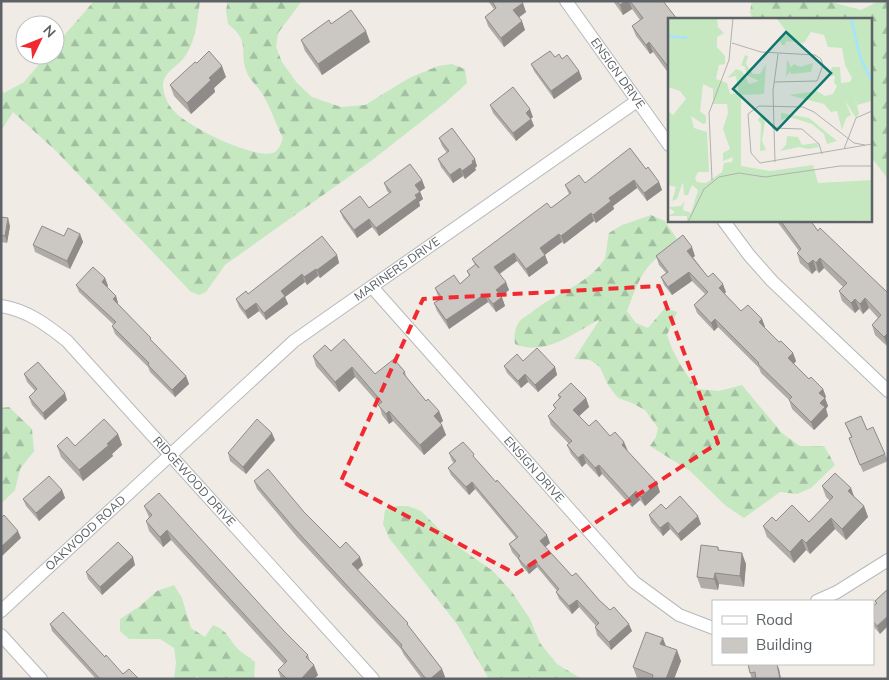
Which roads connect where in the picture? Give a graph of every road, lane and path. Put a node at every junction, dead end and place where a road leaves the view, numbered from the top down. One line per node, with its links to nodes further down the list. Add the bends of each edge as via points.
1 (566, 1): 2 (street, ENSIGN DRIVE)
2 (637, 101): 3 (street, ENSIGN DRIVE); 5 (street, MARINERS DRIVE)
3 (668, 144)
4 (724, 221): 7 (street, via 772,281)
5 (372, 287): 8 (street, MARINERS DRIVE, via 294,341); 12 (street, ENSIGN DRIVE, via 634,582 680,615)
6 (1, 306): 8 (street, RIDGEWOOD DRIVE, via 38,319 67,341)
7 (888, 391)
8 (170, 456): 11 (street, OAKWOOD ROAD); 15 (street, RIDGEWOOD DRIVE)
9 (888, 560): 10 (street)
10 (819, 600)
11 (1, 611)
12 (712, 628)
13 (1, 635): 14 (street)
14 (41, 679)
15 (373, 679)

